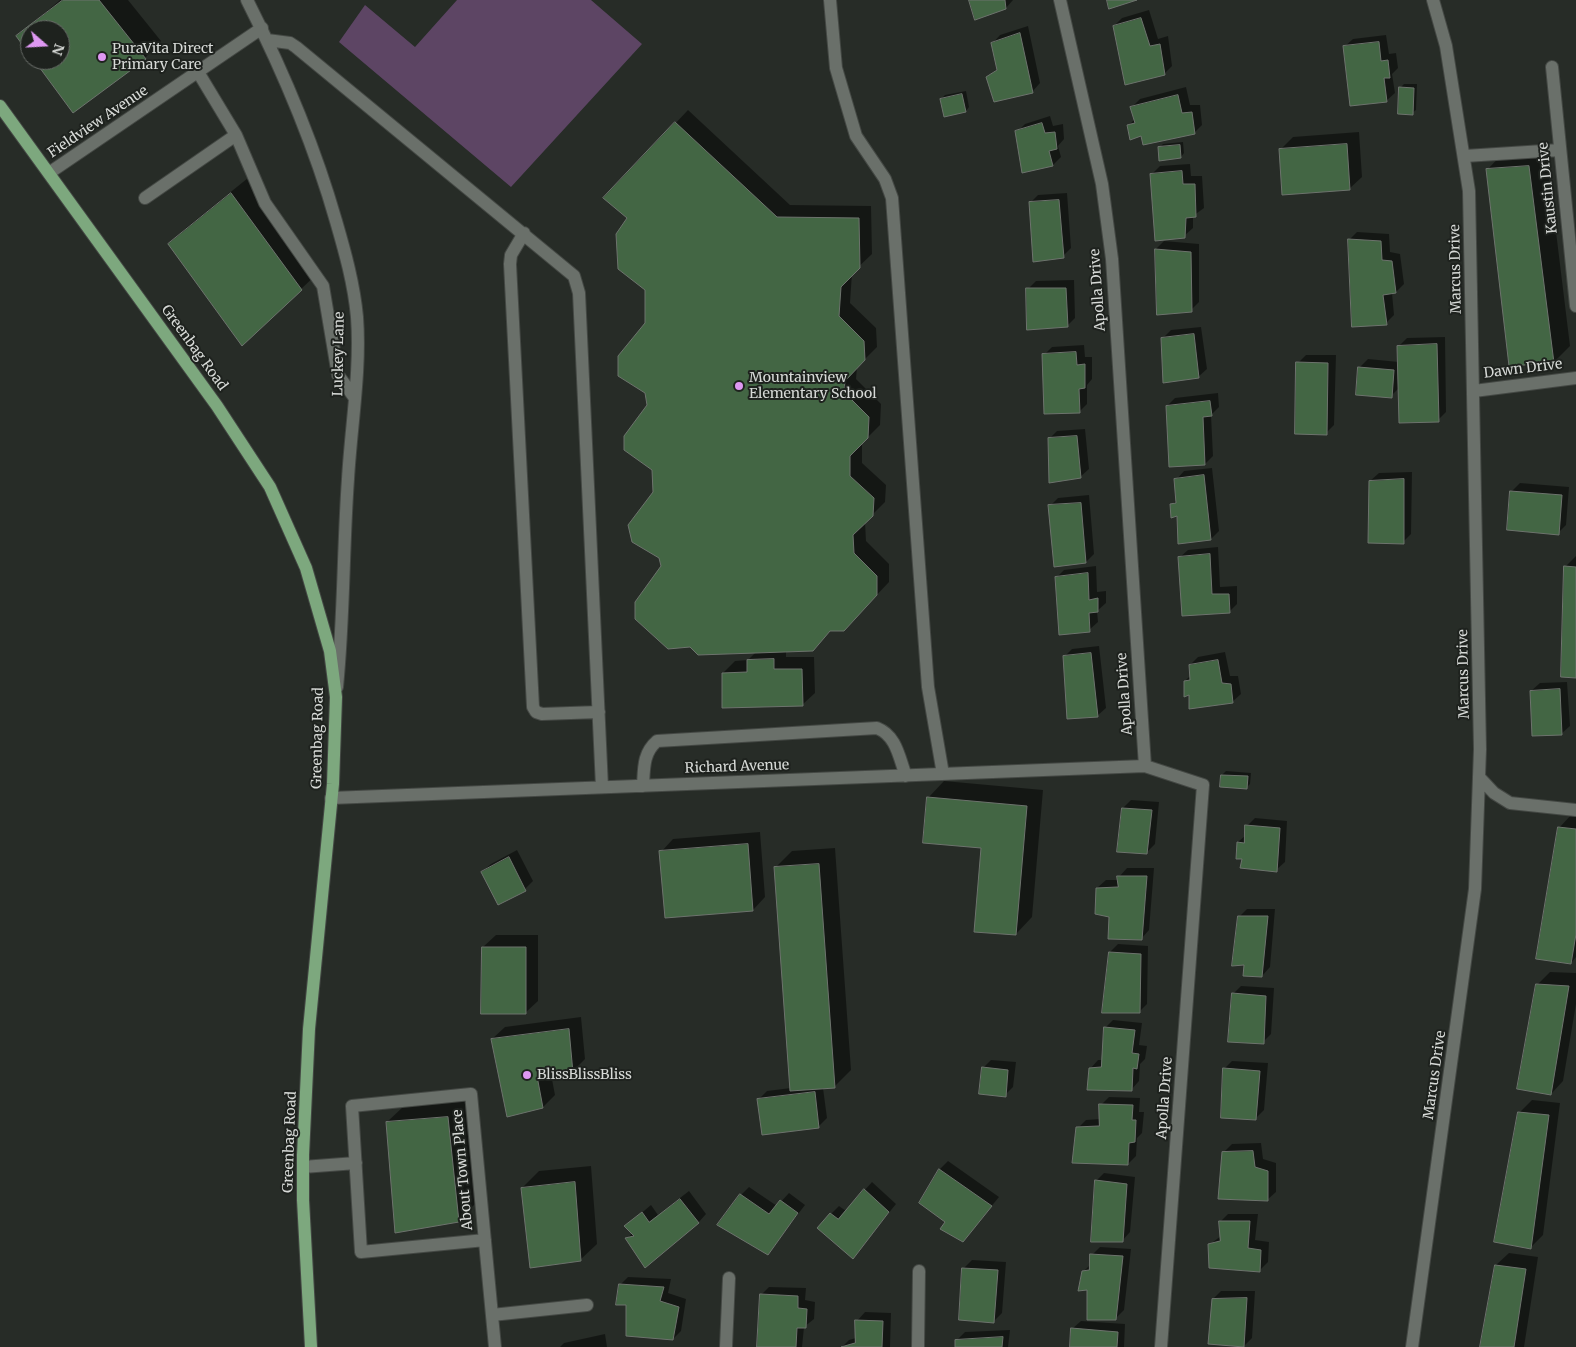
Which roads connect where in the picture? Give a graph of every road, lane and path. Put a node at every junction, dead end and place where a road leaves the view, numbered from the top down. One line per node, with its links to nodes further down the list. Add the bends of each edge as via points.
1 (247, 0): 5 (street, Luckey Lane)
2 (830, 0): 22 (street, via 836,68 856,136 885,179 892,198 928,687)
3 (1060, 0): 21 (street, Apolla Drive, via 1102,184 1112,259)
4 (1433, 0): 11 (street, Marcus Drive, via 1446,46)
5 (264, 34): 7 (street, Fieldview Avenue); 14 (street, via 296,47); 18 (street, Luckey Lane, via 325,184 348,261 357,317)
6 (1552, 67): 10 (street, Kaustin Drive)
7 (198, 72): 9 (street); 12 (street, Fieldview Avenue)
8 (0, 106): 12 (main road, Greenbag Road)
9 (236, 135): 13 (street); 18 (street, via 265,202 323,286 338,375)
10 (1559, 150): 11 (street); 15 (street, Kaustin Drive)
11 (1465, 156): 17 (street, Marcus Drive, via 1469,191)
12 (50, 173): 19 (main road, Greenbag Road, via 217,406 270,488 306,568 330,651)
13 (145, 198)
14 (524, 233): 20 (street, via 567,268 574,276 579,293); 20 (street, via 511,255 510,264 533,707 542,714)
15 (1576, 306)
16 (1576, 378): 17 (street, Dawn Drive)
17 (1474, 390): 24 (street, Marcus Drive)
18 (354, 397): 19 (street, Luckey Lane)
19 (336, 698): 27 (main road, Greenbag Road)
20 (599, 712): 26 (street)
21 (1145, 766): 22 (street, Richard Avenue); 40 (street, Apolla Drive, via 1203,785)
22 (943, 774): 23 (street, Richard Avenue)
23 (906, 776): 25 (street, Richard Avenue); 25 (street, via 894,741 877,728 657,741 648,748 645,757)
24 (1479, 777): 28 (street, via 1494,793 1510,803); 41 (street, Marcus Drive, via 1475,889)
25 (643, 786): 26 (street, Richard Avenue)
26 (602, 787): 27 (street, Richard Avenue)
27 (331, 798): 30 (main road, Greenbag Road, via 309,1029)
28 (1576, 810)
29 (356, 1163): 30 (street); 31 (street, About Town Place, via 361,1252); 31 (street, About Town Place, via 352,1106 471,1094)
30 (303, 1167): 36 (main road, Greenbag Road)
31 (485, 1240): 35 (street, About Town Place)
32 (919, 1271): 39 (street)
33 (729, 1278): 38 (street)
34 (587, 1305): 35 (street)
35 (492, 1315): 37 (street, About Town Place)
36 (311, 1347)
37 (495, 1347)
38 (726, 1347)
39 (918, 1347)
40 (1161, 1347)
41 (1412, 1347)

